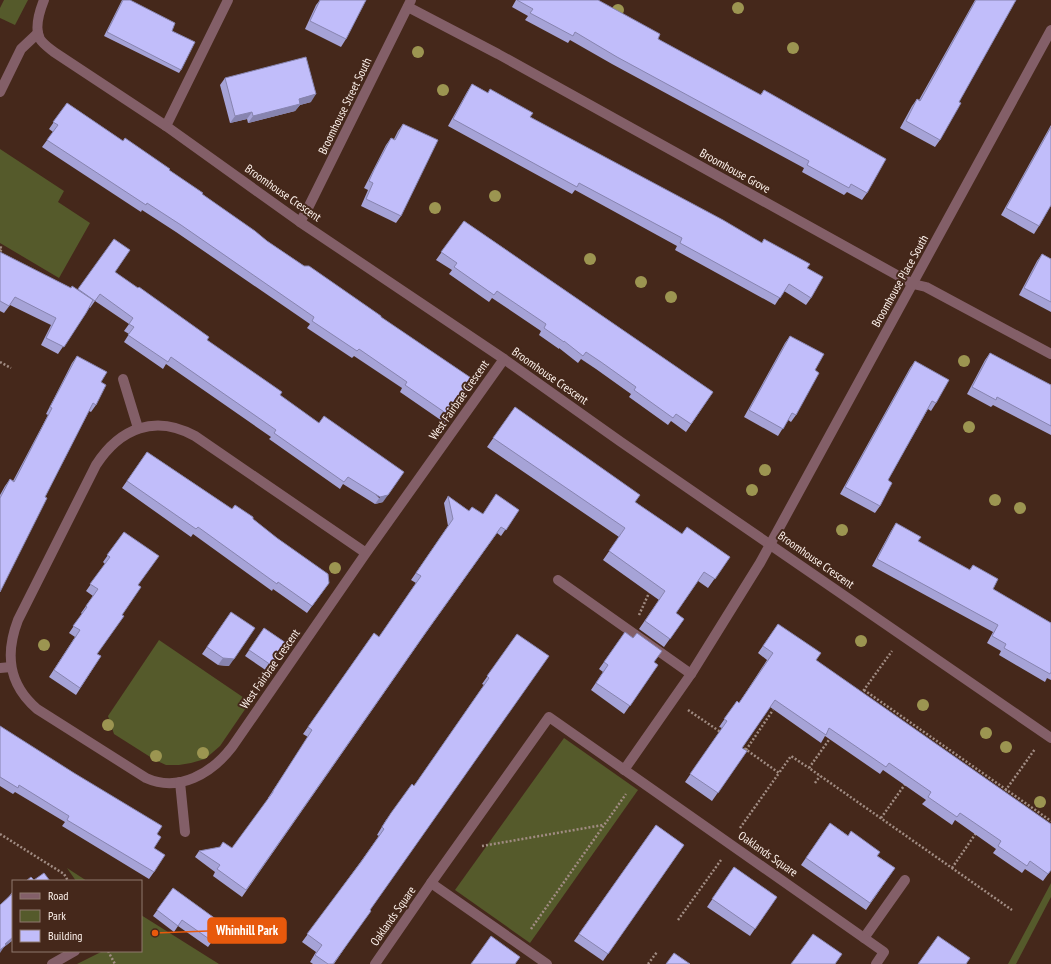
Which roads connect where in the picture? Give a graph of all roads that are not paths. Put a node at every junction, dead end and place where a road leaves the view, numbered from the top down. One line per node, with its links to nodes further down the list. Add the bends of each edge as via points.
1 (44, 0): 5 (street)
2 (228, 0): 7 (street)
3 (410, 3): 8 (street, Broomhouse Street South); 9 (street, Broomhouse Grove)
4 (1051, 30): 9 (street, Broomhouse Place South)
5 (38, 33): 6 (street, via 22,49); 7 (street, Broomhouse Crescent, via 45,45 54,52)
6 (0, 92)
7 (166, 126): 8 (street, Broomhouse Crescent)
8 (300, 222): 11 (street, Broomhouse Crescent)
9 (913, 284): 10 (street, Broomhouse Grove, via 926,287); 14 (street, Broomhouse Place South)
10 (1051, 354)
11 (504, 359): 14 (street, Broomhouse Crescent); 15 (street, West Fairbrae Crescent)
12 (123, 379): 13 (street)
13 (138, 428): 15 (street, West Fairbrae Crescent, via 168,426 204,440); 17 (street, West Fairbrae Crescent, via 112,444 96,465 18,620 11,641)
14 (770, 544): 19 (street); 20 (street, Broomhouse Crescent)
15 (366, 553): 22 (street, West Fairbrae Crescent, via 223,758 208,771)
16 (558, 580): 19 (street)
17 (11, 667): 18 (street); 22 (street, West Fairbrae Crescent, via 18,687 30,703 44,715 146,778 155,782)
18 (0, 668)
19 (690, 674): 21 (street)
20 (1048, 736)
21 (624, 770): 25 (street, Oaklands Square, via 549,717); 26 (street, Oaklands Square)
22 (180, 782): 23 (street)
23 (185, 832)
24 (905, 880): 26 (street)
25 (431, 883): 29 (street, Oaklands Square); 30 (street, Oaklands Square)
26 (864, 938): 31 (street, Oaklands Square, via 884,952)
27 (73, 952): 28 (street)
28 (52, 964)
29 (375, 964)
30 (547, 964)
31 (876, 964)

